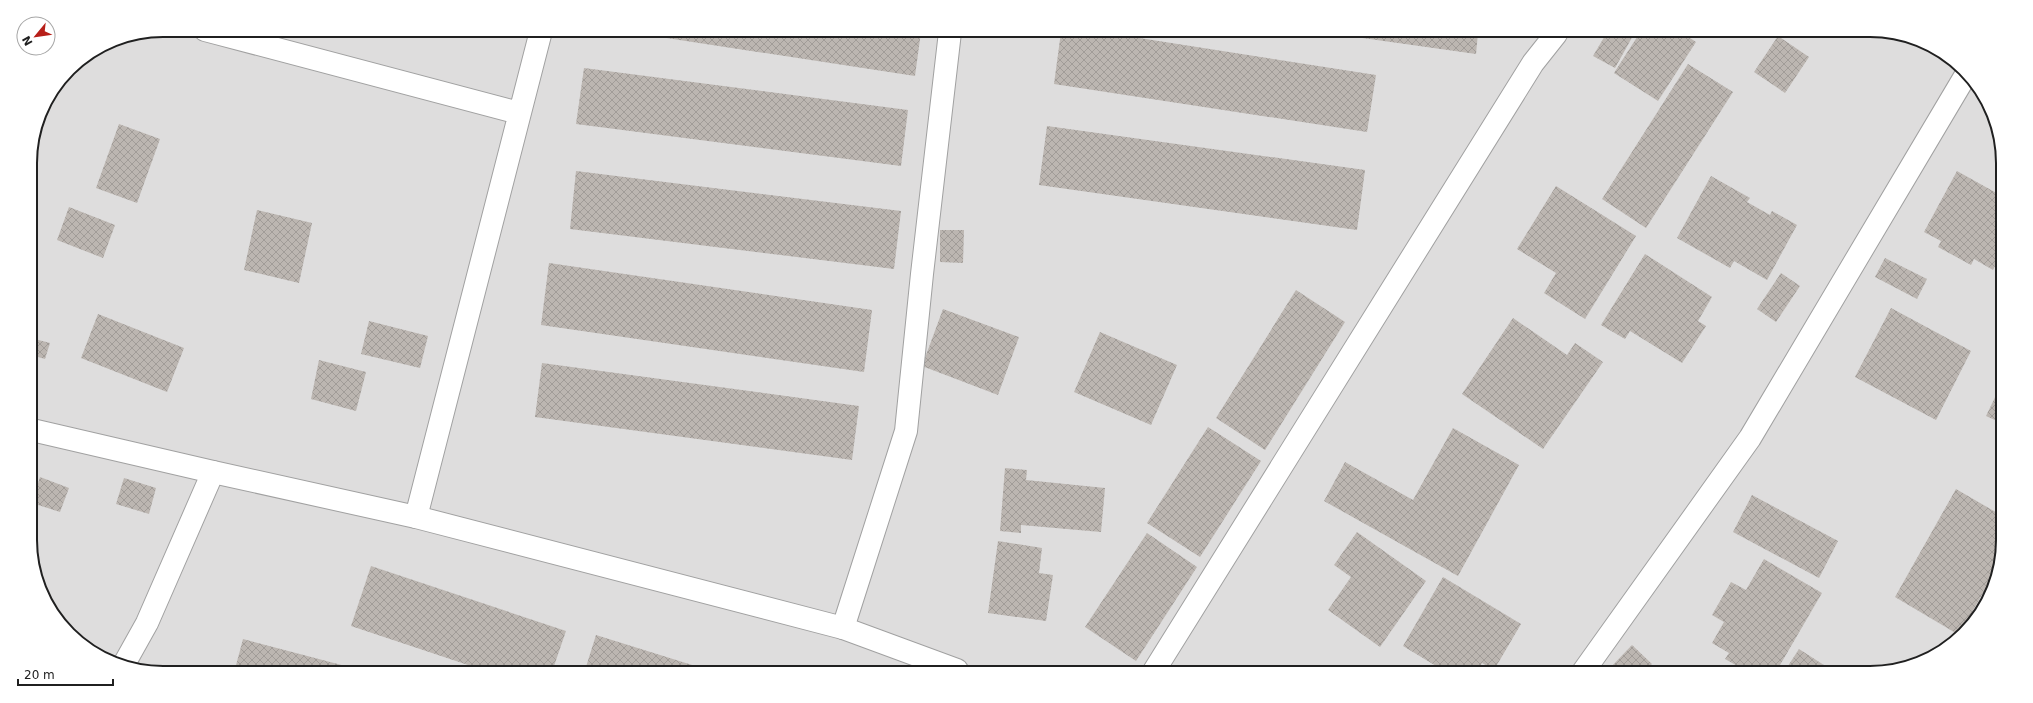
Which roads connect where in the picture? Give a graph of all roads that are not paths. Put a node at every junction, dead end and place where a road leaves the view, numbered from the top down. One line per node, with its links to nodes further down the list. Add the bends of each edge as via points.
1 (231, 37): 6 (street)
2 (539, 37): 6 (street)
3 (949, 37): 10 (street, via 906,431)
4 (1554, 37): 13 (street, via 1533,63)
5 (1963, 79): 14 (street, via 1750,438)
6 (519, 113): 9 (street)
7 (37, 431): 8 (street)
8 (213, 472): 9 (street); 11 (street, via 148,623)
9 (416, 517): 10 (street)
10 (843, 628): 12 (street)
11 (126, 660)
12 (946, 666)
13 (1157, 666)
14 (1586, 666)

